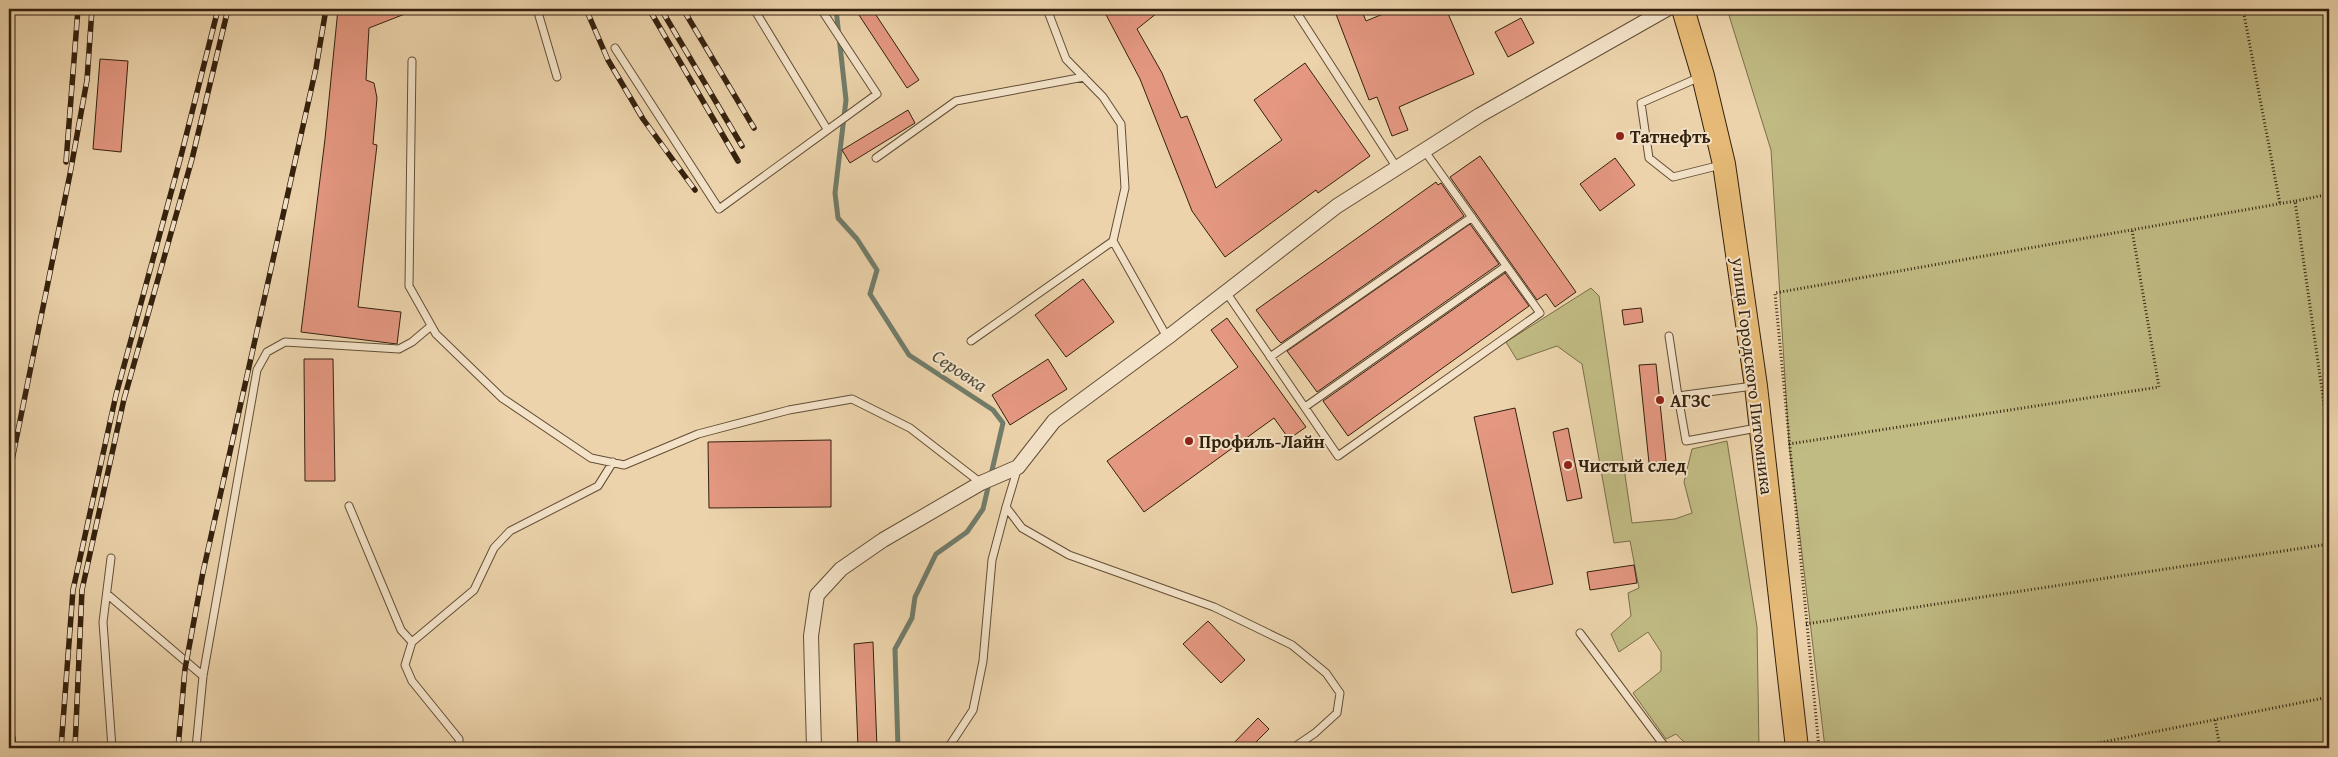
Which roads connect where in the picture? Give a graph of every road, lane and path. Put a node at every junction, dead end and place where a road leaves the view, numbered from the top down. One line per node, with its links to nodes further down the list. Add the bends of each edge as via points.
1 (537, 9): 12 (lane)
2 (754, 9): 14 (lane)
3 (821, 9): 14 (lane, via 877,94)
4 (1047, 9): 13 (lane, via 1066,59)
5 (1667, 9): 15 (street)
6 (1683, 9): 11 (main road, улица Городского Питомника)
7 (2243, 9): 21 (path)
8 (1297, 13): 18 (lane)
9 (615, 48): 14 (lane, via 719,209)
10 (412, 61): 27 (lane, via 409,286)
11 (1702, 76): 17 (main road, улица Городского Питомника); 17 (lane, via 1642,103 1649,158 1673,177)
12 (558, 77)
13 (1084, 78): 16 (lane, via 956,101); 24 (lane, via 1103,97 1121,124 1125,188)
14 (827, 129)
15 (1424, 150): 18 (street); 22 (lane)
16 (876, 158)
17 (1724, 164): 32 (main road, улица Городского Питомника)
18 (1398, 168): 26 (street, via 1337,206)
19 (2329, 194): 20 (path)
20 (2296, 201): 21 (path); 36 (path)
21 (2280, 204): 23 (path)
22 (1472, 217): 25 (lane); 31 (lane)
23 (2132, 230): 37 (path, via 1775,293); 37 (path, via 2159,387)
24 (1113, 241): 29 (lane); 30 (lane)
25 (1506, 266): 34 (lane); 34 (lane, via 1540,313 1338,456)
26 (1226, 292): 29 (street); 31 (lane)
27 (431, 326): 38 (lane, via 502,398 591,458); 49 (lane, via 399,350 285,342 267,352 256,370)
28 (1669, 336): 33 (lane)
29 (1167, 337): 39 (street, via 1054,422)
30 (971, 341)
31 (1270, 357): 34 (lane)
32 (1756, 386): 33 (lane); 35 (main road, улица Городского Питомника)
33 (1678, 396): 35 (lane, via 1686,441)
34 (1305, 407)
35 (1760, 428): 59 (main road, улица Городского Питомника)
36 (2329, 439)
37 (1789, 444): 46 (path)
38 (613, 462): 40 (lane, via 624,465 707,432 789,410 852,399 910,428); 48 (lane, via 598,486 510,531 494,548 474,590)
39 (1018, 467): 40 (street); 42 (lane)
40 (981, 483): 55 (street, via 883,540 841,570 817,595 811,636)
41 (349, 506): 48 (lane, via 401,630)
42 (1006, 507): 56 (lane, via 992,560 982,661 973,710); 57 (lane, via 1022,528 1069,555 1214,608 1292,646 1326,673 1340,693 1337,713)
43 (2329, 544): 46 (path)
44 (111, 558): 45 (lane)
45 (106, 594): 49 (lane); 52 (lane, via 103,622)
46 (1806, 624): 60 (path)
47 (1580, 633): 58 (lane)
48 (412, 642): 54 (lane, via 405,665 412,681 459,739)
49 (202, 676): 53 (lane)
50 (2329, 697): 51 (path)
51 (2215, 720): 61 (path); 62 (path)
52 (112, 748)
53 (196, 748)
54 (459, 748)
55 (814, 748)
56 (948, 748)
57 (1292, 748)
58 (1666, 748)
59 (1797, 748)
60 (1819, 748)
61 (2073, 748)
62 (2220, 748)

